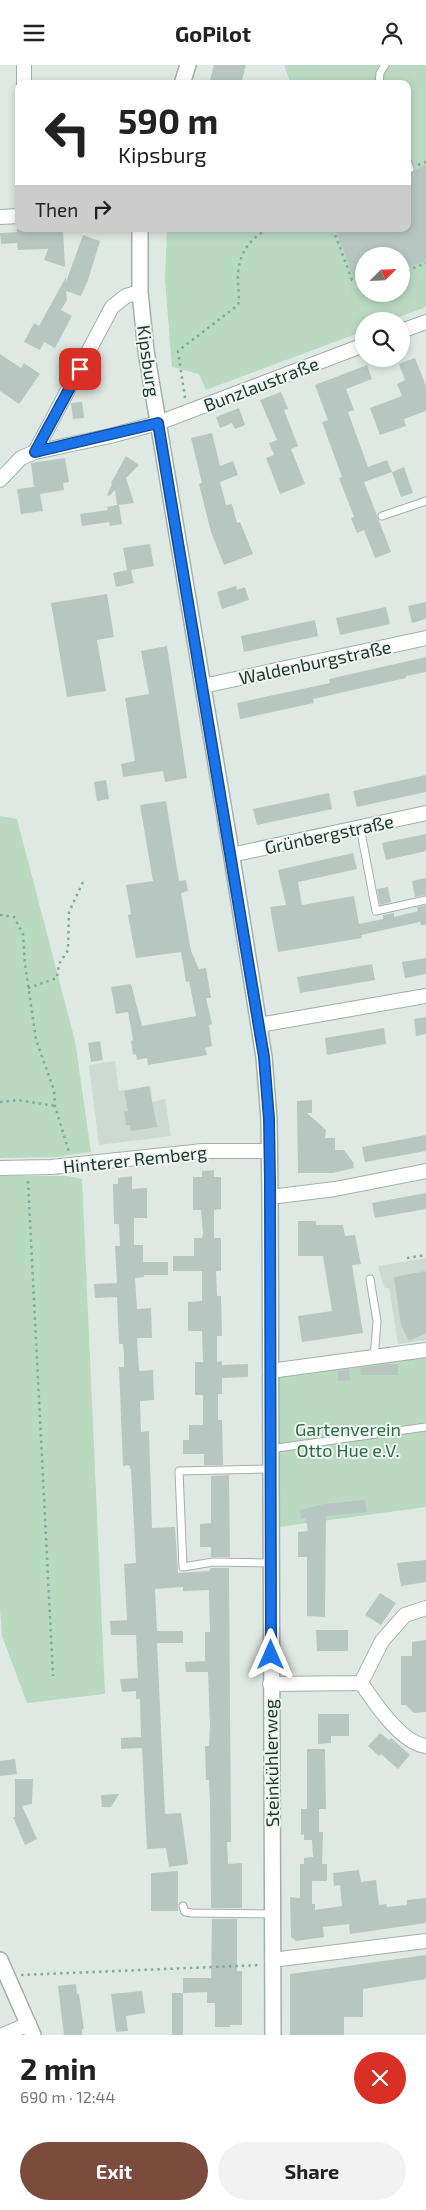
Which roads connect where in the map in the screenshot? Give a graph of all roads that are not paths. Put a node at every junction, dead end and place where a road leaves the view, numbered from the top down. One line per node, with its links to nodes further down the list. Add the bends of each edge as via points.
1 (24, 65): 4 (street)
2 (188, 65): 5 (street)
3 (385, 65): 6 (lane)
4 (24, 80)
5 (183, 80)
6 (379, 80)
7 (15, 216): 8 (street)
8 (0, 217)
9 (140, 232): 10 (street, Kipsburg)
10 (140, 292): 14 (street, Kipsburg); 15 (street, via 112,307)
11 (426, 322): 12 (street)
12 (410, 328)
13 (355, 348): 14 (street, Bunzlaustraße)
14 (158, 423): 15 (street); 20 (street, Steinkühlerweg)
15 (35, 452): 16 (street, via 21,458)
16 (0, 480)
17 (426, 501): 18 (lane)
18 (382, 516)
19 (426, 638): 20 (street, Waldenburgstraße)
20 (203, 686): 23 (street, Steinkühlerweg)
21 (426, 813): 22 (street, Grünbergstraße)
22 (360, 827): 23 (street, Grünbergstraße); 24 (lane, via 376,911)
23 (231, 855): 26 (street, Steinkühlerweg)
24 (426, 900)
25 (426, 996): 26 (street)
26 (258, 1025): 27 (street, Steinkühlerweg, via 268,1091)
27 (270, 1151): 28 (street, Hinterer Remberg, via 195,1152 73,1165); 30 (street, Steinkühlerweg)
28 (0, 1167)
29 (426, 1171): 30 (street)
30 (270, 1197): 34 (street, Steinkühlerweg)
31 (370, 1279): 33 (lane, via 377,1321)
32 (426, 1350): 33 (street)
33 (374, 1358): 34 (street)
34 (270, 1371): 36 (street, Steinkühlerweg)
35 (426, 1427): 36 (lane)
36 (270, 1449): 37 (street, Steinkühlerweg)
37 (270, 1469): 38 (street, Steinkühlerweg); 38 (lane, via 179,1471 183,1567 213,1563)
38 (271, 1563): 41 (street, Steinkühlerweg)
39 (426, 1608): 40 (street, via 405,1615 382,1641)
40 (361, 1683): 41 (street); 42 (street, via 392,1723 416,1745)
41 (270, 1684): 44 (street, Steinkühlerweg)
42 (426, 1746)
43 (183, 1906): 44 (lane, via 185,1912 192,1913)
44 (272, 1914): 47 (street, Steinkühlerweg)
45 (426, 1941): 47 (street)
46 (0, 1960): 48 (street)
47 (272, 1960): 50 (street, Steinkühlerweg)
48 (31, 2029): 49 (street)
49 (3, 2035)
50 (272, 2035)

